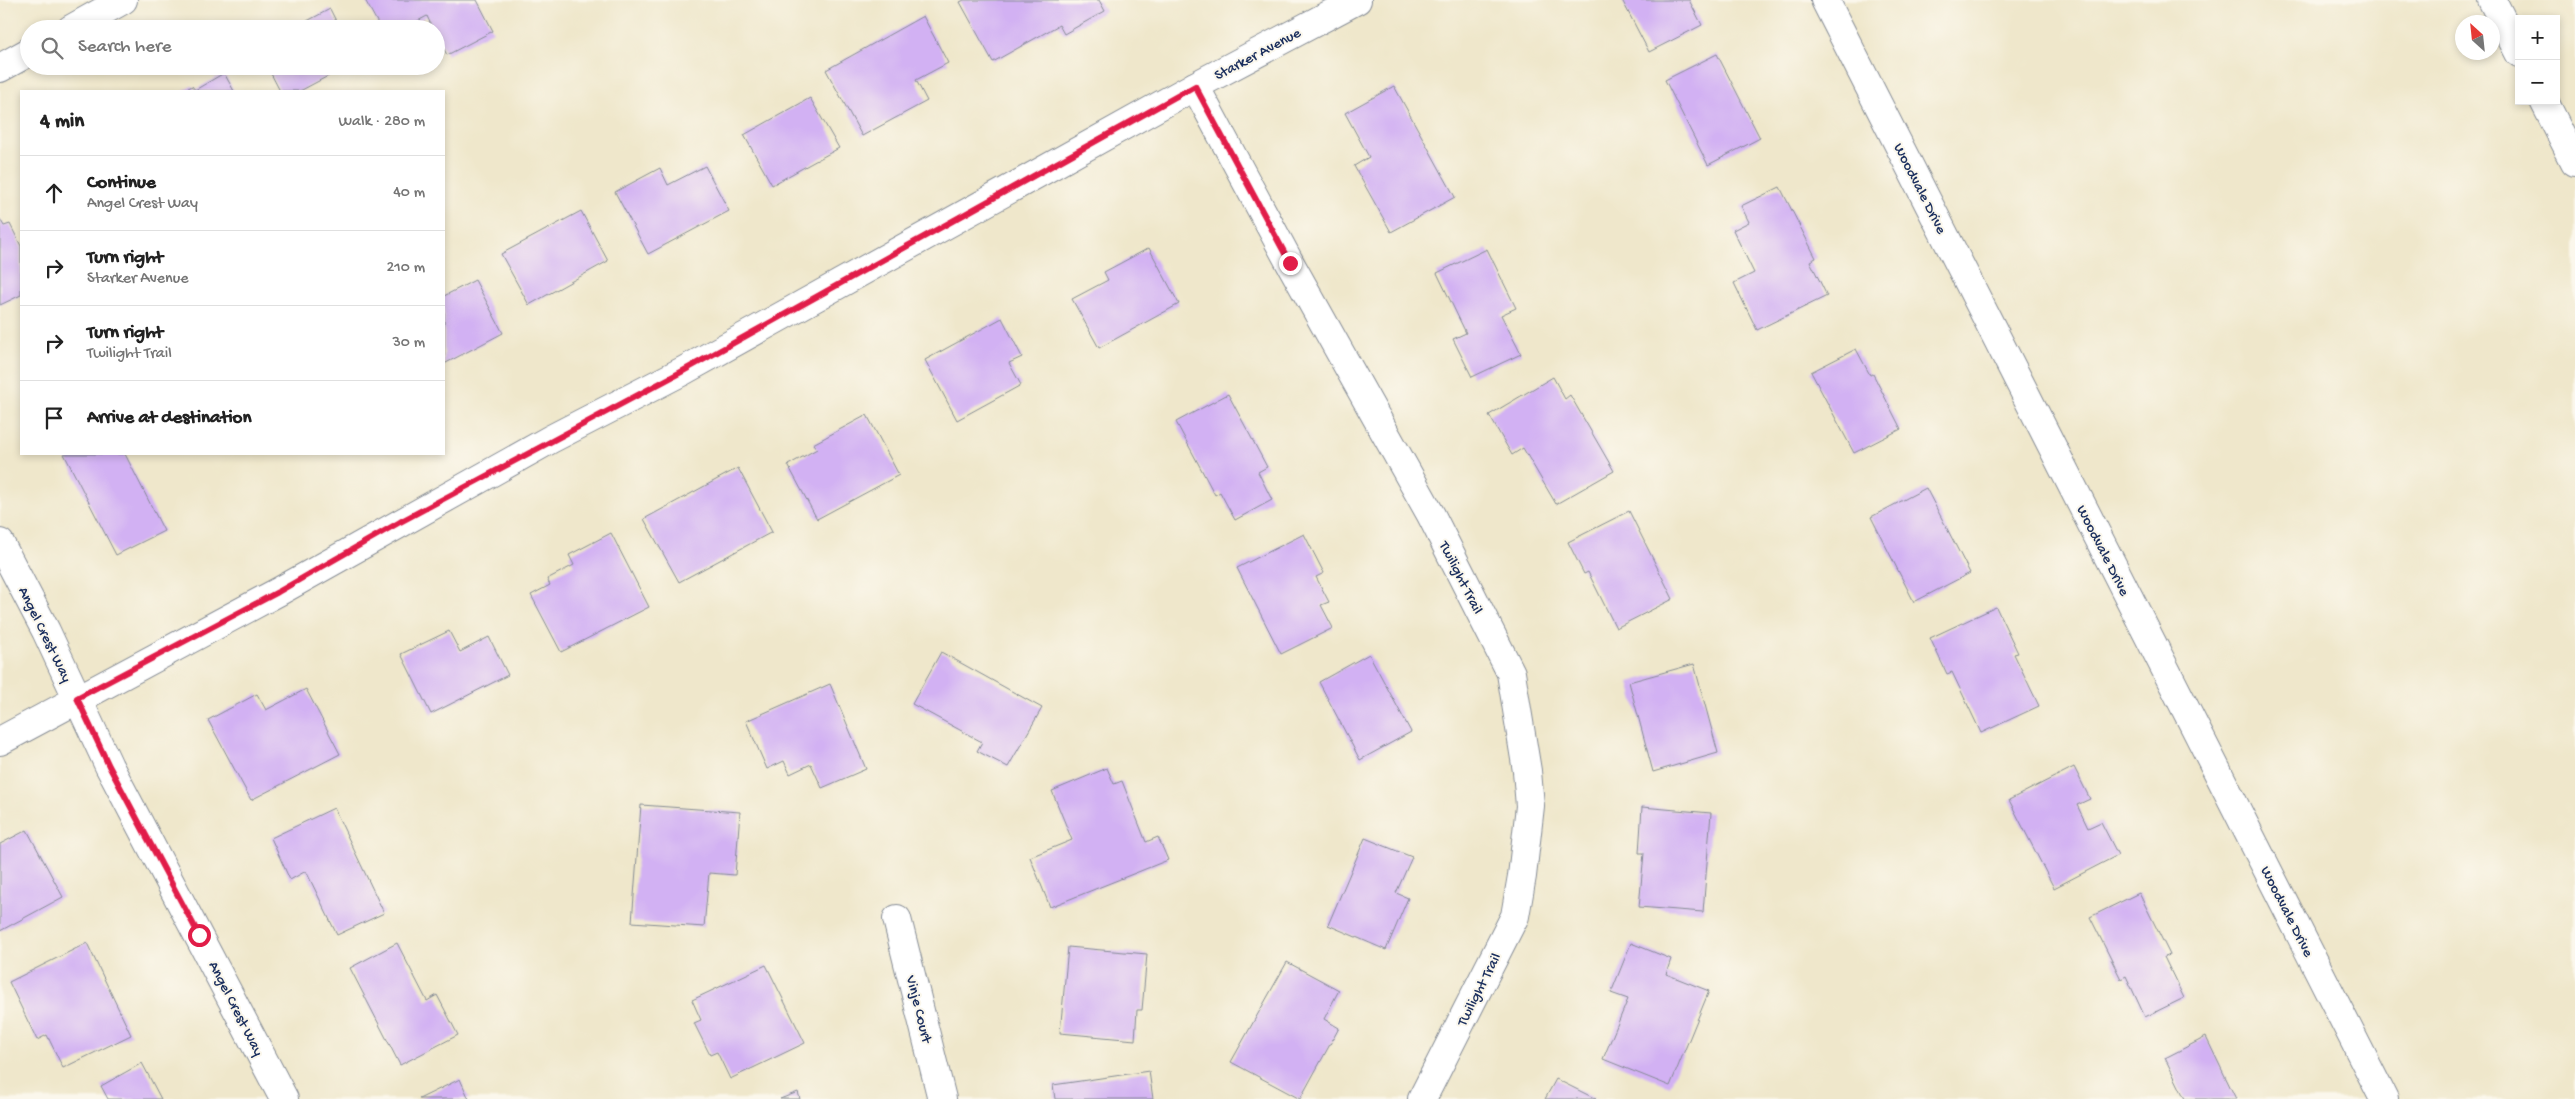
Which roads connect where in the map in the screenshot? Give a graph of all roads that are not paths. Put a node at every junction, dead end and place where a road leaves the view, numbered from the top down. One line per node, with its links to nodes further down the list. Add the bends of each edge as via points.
1 (123, 0): 5 (street)
2 (1357, 0): 9 (street, Starker Avenue)
3 (1825, 0): 19 (street, Woodvale Drive)
4 (2492, 0): 6 (street)
5 (87, 20)
6 (2515, 45)
7 (20, 57): 8 (street)
8 (0, 68)
9 (1195, 86): 13 (street, Starker Avenue, via 683,371); 18 (street, Twilight Trail, via 1431,515 1511,673 1530,806 1515,916)
10 (2546, 105): 11 (street)
11 (2575, 162)
12 (0, 543): 13 (street, Angel Crest Way)
13 (77, 698): 14 (street, Starker Avenue); 16 (street, Angel Crest Way, via 109,766)
14 (0, 741)
15 (897, 919): 17 (street, Vinje Court)
16 (284, 1099)
17 (942, 1099)
18 (1422, 1099)
19 (2384, 1099)

